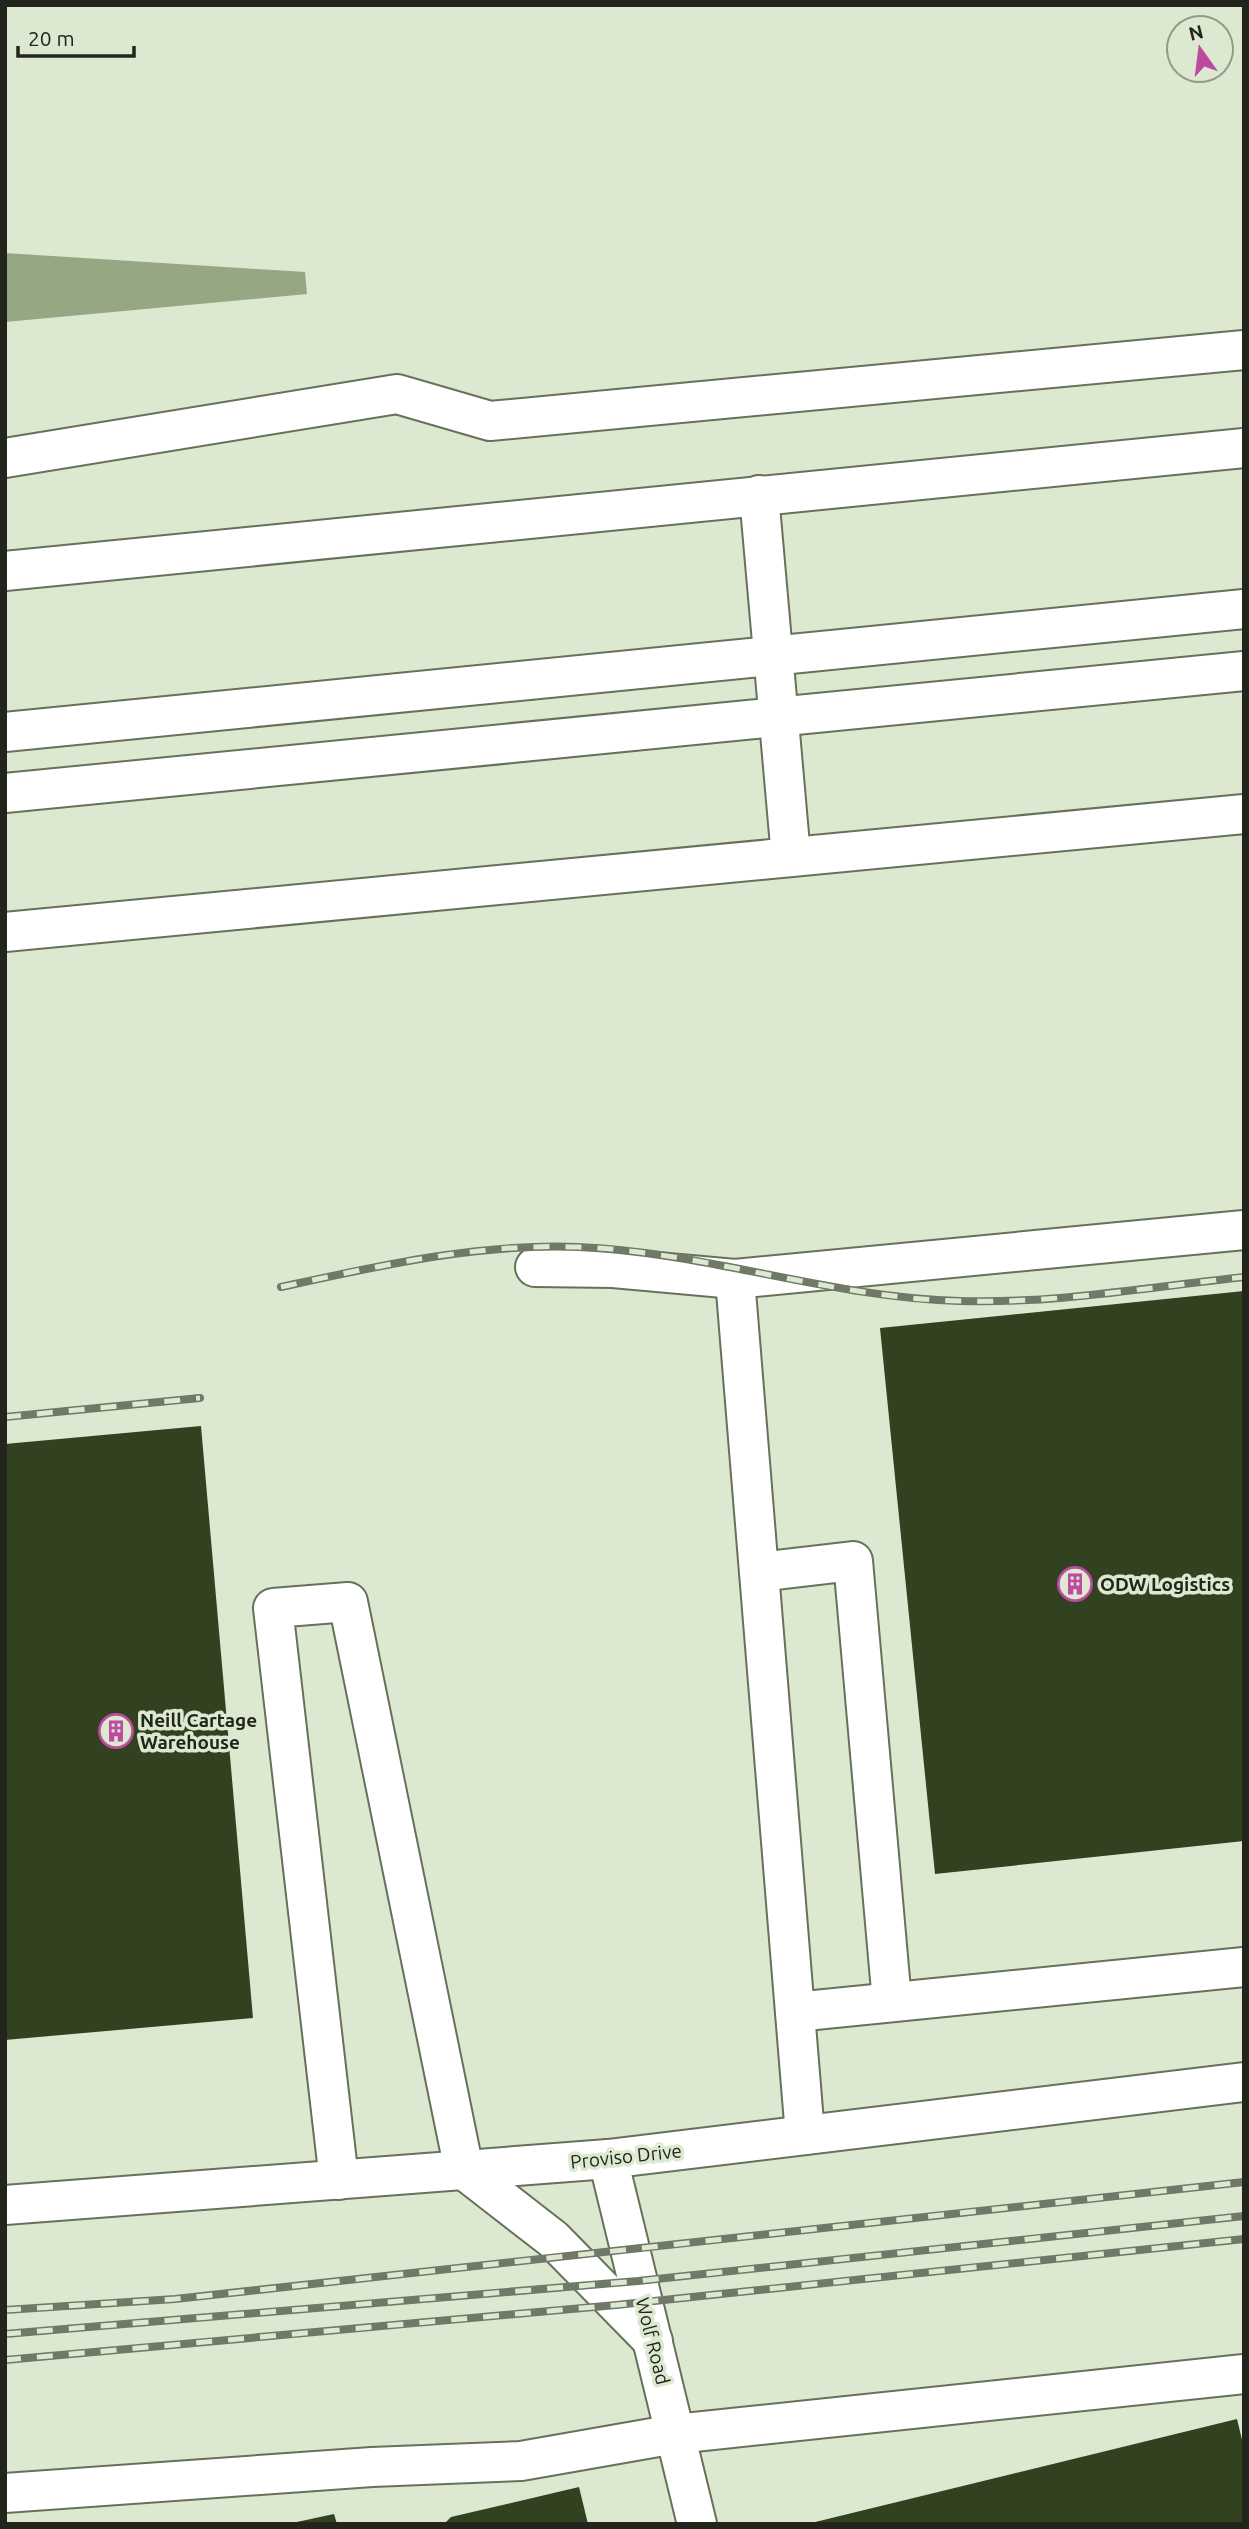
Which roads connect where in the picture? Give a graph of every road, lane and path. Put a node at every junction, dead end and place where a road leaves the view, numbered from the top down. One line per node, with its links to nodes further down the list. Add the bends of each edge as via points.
1 (1244, 350): 3 (street, via 490,421 397,394)
2 (1244, 448): 4 (street)
3 (5, 458)
4 (759, 495): 5 (street); 7 (street)
5 (5, 571)
6 (1244, 609): 7 (street)
7 (773, 654): 9 (street); 10 (street)
8 (1244, 671): 9 (street)
9 (779, 717): 11 (street); 13 (street)
10 (5, 732)
11 (5, 793)
12 (1244, 814): 13 (street)
13 (791, 858): 14 (street)
14 (5, 932)
15 (1244, 1230): 17 (street)
16 (535, 1267): 17 (street, via 613,1268)
17 (735, 1279): 18 (street)
18 (759, 1572): 20 (street, via 853,1561); 21 (street)
19 (1244, 1968): 20 (street)
20 (892, 2002): 21 (street)
21 (795, 2012): 23 (street)
22 (1244, 2082): 23 (street, Proviso Drive)
23 (805, 2135): 24 (street, Proviso Drive)
24 (608, 2159): 25 (street, Proviso Drive); 28 (street, Wolf Road)
25 (464, 2170): 26 (street, Proviso Drive); 26 (street, via 348,1602 272,1608); 28 (street, via 553,2239)
26 (339, 2180): 27 (street, Proviso Drive)
27 (5, 2205)
28 (653, 2341): 30 (street, Wolf Road)
29 (1244, 2374): 30 (street)
30 (675, 2434): 31 (street, via 521,2462 372,2467); 32 (street, Wolf Road)
31 (5, 2493)
32 (697, 2524)

